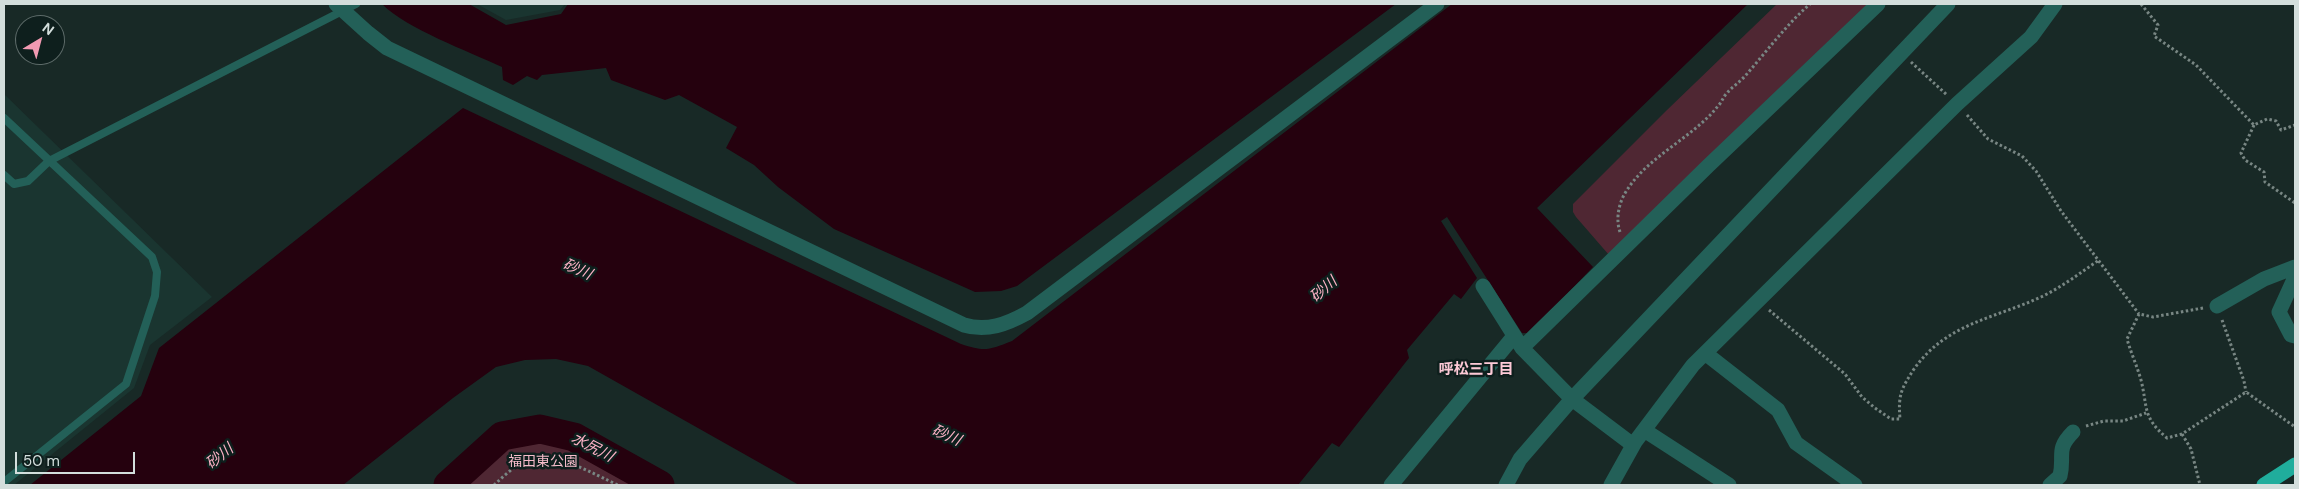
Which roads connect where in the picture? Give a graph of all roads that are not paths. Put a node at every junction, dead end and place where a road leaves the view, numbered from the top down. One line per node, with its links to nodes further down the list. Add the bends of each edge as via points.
1 (1438, 4): 5 (street, via 1027,313 1001,325 982,328 964,325 387,48)
2 (1878, 4): 14 (street)
3 (1948, 4): 16 (street)
4 (2055, 4): 15 (street, via 2031,37 1957,104)
5 (347, 6): 7 (lane)
6 (4, 118): 7 (lane)
7 (49, 161): 8 (lane, via 24,183 14,184); 21 (lane, via 152,257 157,272 155,296 126,384)
8 (4, 175)
9 (2295, 266): 12 (street, via 2264,279)
10 (2295, 277): 13 (street, via 2279,312 2291,335)
11 (1483, 286): 14 (street)
12 (2217, 306)
13 (2295, 336)
14 (1518, 342): 16 (street); 22 (street)
15 (1705, 353): 17 (street); 26 (street, via 1778,410 1796,443)
16 (1572, 399): 19 (street); 23 (street, via 1520,459)
17 (1644, 430): 19 (street); 25 (street)
18 (2073, 432): 27 (street, via 2061,450 2060,476)
19 (1634, 445): 24 (street)
20 (2295, 465): 28 (highway)
21 (4, 482)
22 (1391, 485)
23 (1506, 485)
24 (1611, 485)
25 (1729, 485)
26 (1854, 485)
27 (2050, 485)
28 (2264, 485)

